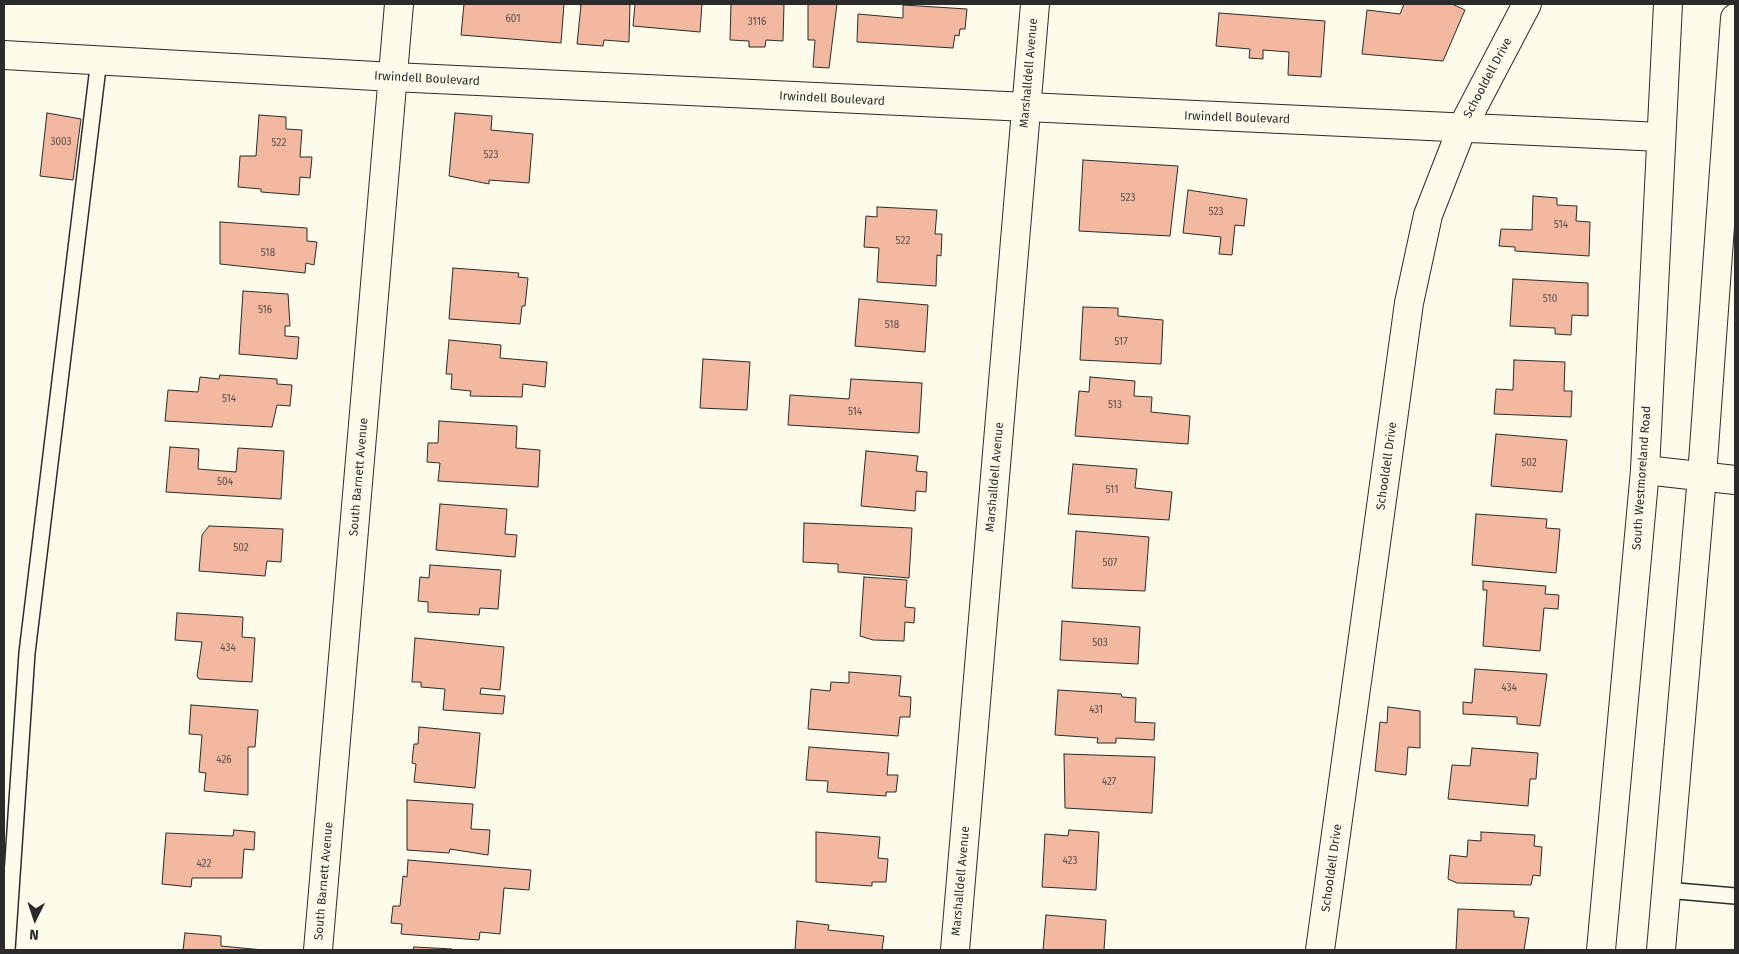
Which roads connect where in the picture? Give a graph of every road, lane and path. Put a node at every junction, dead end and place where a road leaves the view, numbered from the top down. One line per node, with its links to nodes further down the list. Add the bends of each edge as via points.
1 (399, 4): 8 (street, South Barnett Avenue)
2 (1035, 4): 9 (street, Marshalldell Avenue)
3 (1527, 4): 10 (street, Schooldell Drive)
4 (1668, 4): 11 (street, South Westmoreland Road)
5 (1735, 18): 13 (street)
6 (4, 54): 7 (street, Irwindell Boulevard)
7 (99, 59): 8 (street, Irwindell Boulevard); 17 (lane, via 27,654)
8 (393, 78): 9 (street, Irwindell Boulevard); 18 (street, South Barnett Avenue)
9 (1026, 108): 10 (street, Irwindell Boulevard); 19 (street, Marshalldell Avenue)
10 (1462, 128): 11 (street, Irwindell Boulevard); 20 (street, Schooldell Drive, via 1428,215 1409,303)
11 (1660, 137): 12 (street, South Westmoreland Road)
12 (1644, 470): 13 (street); 21 (street, South Westmoreland Road)
13 (1702, 476): 14 (street); 15 (street)
14 (1735, 480)
15 (1666, 890): 16 (lane); 22 (street)
16 (1735, 896)
17 (7, 950)
18 (318, 950)
19 (955, 950)
20 (1320, 950)
21 (1601, 950)
22 (1660, 950)

